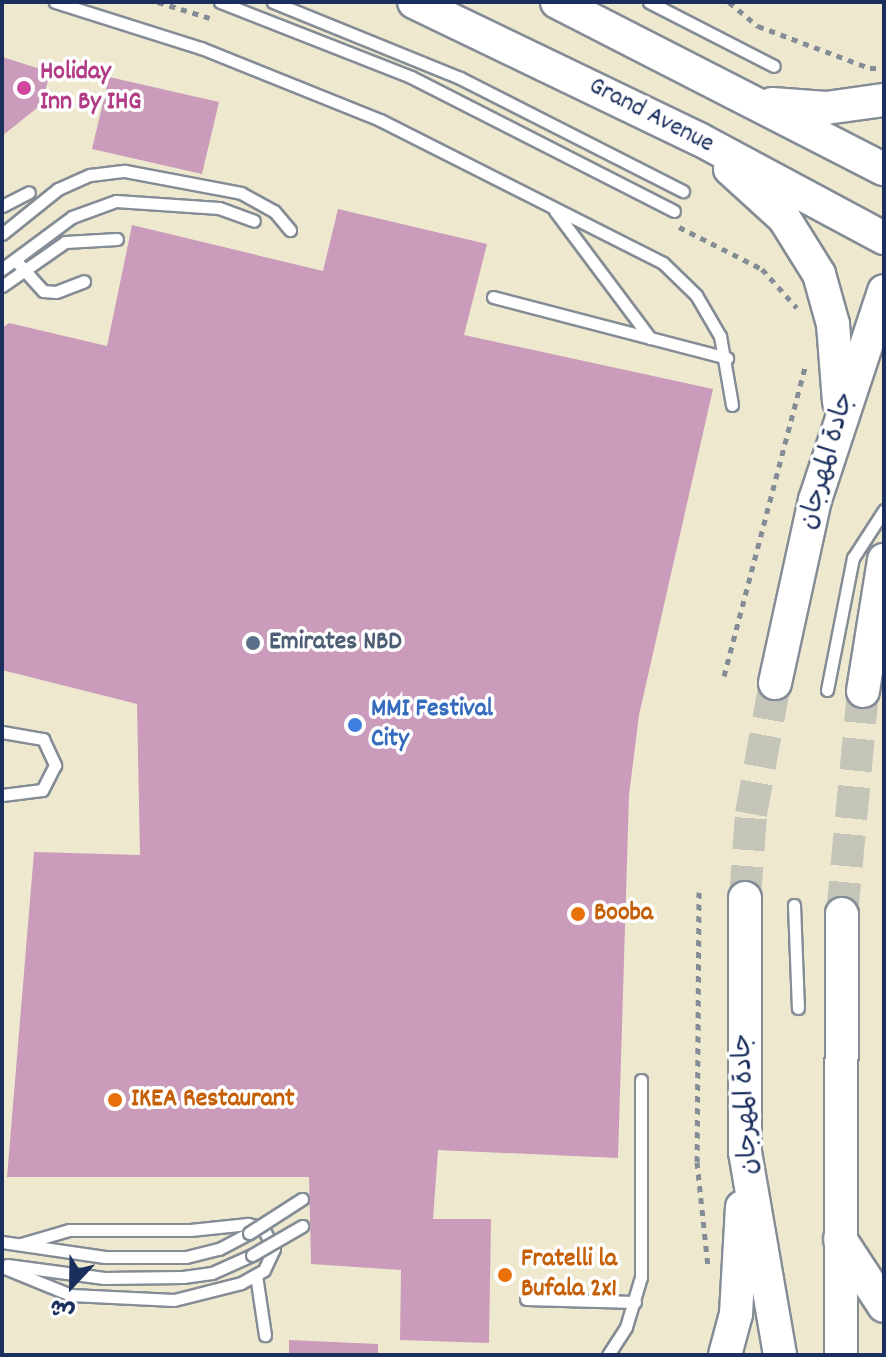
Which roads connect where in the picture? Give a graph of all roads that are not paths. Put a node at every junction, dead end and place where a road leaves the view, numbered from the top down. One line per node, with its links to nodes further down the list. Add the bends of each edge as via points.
1 (55, 2): 15 (lane, via 304,87)
2 (220, 2): 16 (lane, via 411,77)
3 (273, 2): 12 (lane, via 460,78)
4 (414, 2): 10 (main road, Grand Avenue)
5 (557, 2): 9 (main road)
6 (649, 2): 7 (lane)
7 (774, 66)
8 (884, 100): 9 (main road, via 826,108)
9 (758, 103): 11 (main road)
10 (699, 139): 20 (main road, Grand Avenue); 31 (main road, via 784,218 809,253 830,307)
11 (884, 169)
12 (683, 191)
13 (29, 192): 14 (lane)
14 (2, 206)
15 (552, 207): 28 (lane); 29 (lane, via 663,263 681,278 710,315)
16 (674, 211)
17 (254, 221): 22 (lane, via 219,208 132,198 72,217)
18 (290, 230): 19 (lane, via 274,211 241,193 125,171 90,175 58,189)
19 (2, 234)
20 (884, 238)
21 (117, 239): 22 (lane, via 65,242)
22 (18, 263): 23 (lane); 24 (lane, via 43,291 56,292); 25 (lane)
23 (2, 269)
24 (84, 281)
25 (2, 286)
26 (884, 291): 31 (main road, جادة المهرجان)
27 (493, 297): 28 (lane)
28 (651, 338): 29 (lane)
29 (727, 358): 30 (lane)
30 (732, 405)
31 (840, 411): 34 (main road, جادة المهرجان, via 794,583)
32 (884, 510): 35 (lane, via 853,558)
33 (884, 560): 36 (main road)
34 (775, 683)
35 (827, 690)
36 (863, 691)
37 (2, 732): 38 (lane, via 43,739 55,765 42,790)
38 (2, 795)
39 (745, 898): 44 (main road, جادة المهرجان)
40 (794, 905): 42 (lane)
41 (842, 914): 47 (main road)
42 (798, 1008)
43 (641, 1080): 53 (lane, via 643,1250)
44 (745, 1152): 57 (main road, via 736,1314); 58 (main road, جادة المهرجان)
45 (302, 1199): 49 (lane, bridge, via 219,1249 186,1257 105,1257)
46 (302, 1226): 50 (lane, bridge, via 212,1273 183,1277 104,1278)
47 (840, 1239): 54 (main road); 59 (main road)
48 (2, 1242): 49 (lane)
49 (21, 1244): 51 (lane, via 69,1230 190,1230 248,1224 263,1228 274,1249 269,1265)
50 (2, 1266): 51 (lane, via 59,1292 96,1299 191,1298)
51 (256, 1275): 55 (lane)
52 (526, 1299): 53 (lane)
53 (635, 1302): 56 (lane)
54 (884, 1306)
55 (265, 1335)
56 (608, 1355)
57 (725, 1355)
58 (780, 1355)
59 (841, 1355)

